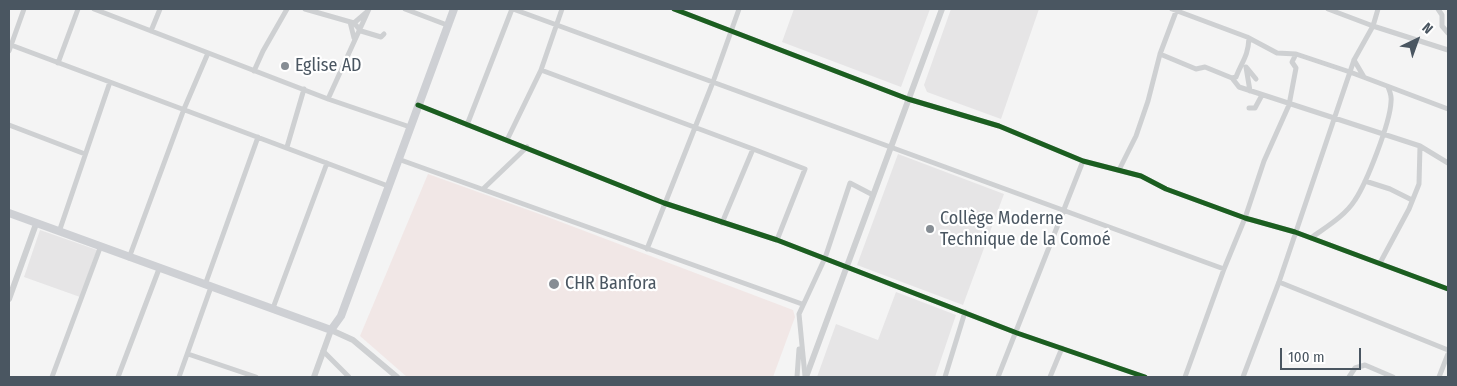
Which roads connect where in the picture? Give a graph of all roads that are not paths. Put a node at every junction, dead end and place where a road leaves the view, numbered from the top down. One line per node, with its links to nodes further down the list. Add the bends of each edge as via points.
1 (24, 9): 30 (street)
2 (78, 9): 37 (street)
3 (94, 9): 24 (street)
4 (160, 9): 24 (street)
5 (287, 9): 40 (street)
6 (305, 9): 19 (street)
7 (405, 9): 21 (street)
8 (454, 9): 21 (main road)
9 (512, 9): 20 (street); 60 (street)
10 (562, 9): 20 (street)
11 (674, 9): 23 (street)
12 (739, 9): 23 (street)
13 (942, 9): 52 (street)
14 (1175, 9): 29 (street); 33 (street)
15 (1328, 9): 22 (street)
16 (1378, 9): 22 (street)
17 (1438, 9): 26 (street, via 1442,15 1442,26)
18 (369, 10): 19 (street); 25 (street)
19 (352, 23): 25 (street); 28 (street)
20 (556, 24): 39 (street); 46 (street)
21 (447, 26): 53 (main road)
22 (1372, 26): 31 (street); 35 (street)
23 (731, 30): 46 (street); 52 (street)
24 (151, 31): 32 (street)
25 (361, 31): 27 (street, via 382,37); 28 (street)
26 (1448, 33)
27 (384, 34)
28 (354, 38): 51 (street)
29 (1248, 38): 34 (street, via 1277,53); 36 (street, via 1248,54)
30 (10, 48): 37 (street)
31 (1448, 50)
32 (208, 53): 40 (street); 57 (street)
33 (1160, 54): 43 (street, via 1196,69 1205,67); 76 (street, via 1136,136)
34 (1296, 54): 41 (street); 54 (street, via 1292,62 1296,68 1295,83)
35 (1354, 60): 41 (street); 42 (street)
36 (1242, 62): 38 (street); 43 (street, via 1236,77)
37 (58, 63): 45 (street)
38 (1246, 67): 44 (street); 49 (street)
39 (541, 70): 61 (street); 65 (street)
40 (254, 71): 48 (street)
41 (1350, 72): 42 (street); 58 (street)
42 (1365, 77): 47 (street)
43 (1232, 78): 49 (street, via 1238,87)
44 (1256, 79)
45 (110, 82): 57 (street); 71 (street)
46 (713, 82): 61 (street); 69 (street)
47 (1388, 87): 56 (street); 63 (street, via 1391,102)
48 (304, 89): 51 (street); 67 (street)
49 (1250, 91): 50 (street)
50 (1262, 95): 54 (street); 55 (street, via 1255,108)
51 (328, 99): 62 (street)
52 (908, 99): 69 (street); 73 (street, via 999,126)
53 (418, 105): 60 (street); 62 (main road)
54 (1289, 105): 58 (street); 85 (street, via 1264,162)
55 (1249, 108)
56 (1447, 108)
57 (184, 109): 64 (street); 94 (street)
58 (1334, 118): 63 (street); 89 (street)
59 (9, 125): 71 (street)
60 (467, 125): 65 (street)
61 (695, 126): 70 (street); 82 (street)
62 (410, 127): 72 (main road)
63 (1382, 135): 66 (street); 77 (street)
64 (258, 137): 67 (street); 101 (street)
65 (507, 140): 68 (street)
66 (1420, 146): 75 (street); 81 (street, via 1419,184)
67 (287, 147): 74 (street)
68 (526, 147): 79 (street); 82 (street)
69 (890, 147): 80 (street); 83 (street)
70 (753, 149): 86 (street); 91 (street, via 805,169)
71 (85, 154): 88 (street)
72 (398, 159): 78 (main road); 79 (street)
73 (1083, 161): 76 (street); 83 (street)
74 (327, 162): 78 (street); 106 (street)
75 (1448, 163)
76 (1119, 170): 85 (street)
77 (1365, 181): 81 (street); 90 (street, via 1355,201)
78 (388, 186): 108 (main road, via 341,316)
79 (483, 189): 93 (street)
80 (873, 195): 95 (street, via 850,183); 97 (street)
81 (1412, 200): 96 (street)
82 (664, 203): 86 (street); 93 (street)
83 (1065, 211): 99 (street); 109 (street)
84 (9, 213): 87 (main road)
85 (1245, 218): 89 (street); 99 (street)
86 (722, 223): 91 (street)
87 (36, 224): 88 (main road); 103 (street)
88 (58, 232): 92 (main road)
89 (1294, 232): 90 (street); 100 (street)
90 (1311, 238): 96 (street)
91 (777, 240): 95 (street)
92 (100, 248): 94 (main road); 116 (street)
93 (648, 249): 105 (street)
94 (129, 258): 98 (main road)
95 (825, 258): 97 (street); 105 (street)
96 (1380, 263): 102 (street)
97 (846, 266): 107 (street); 124 (street)
98 (159, 269): 101 (main road); 117 (street)
99 (1224, 269): 129 (street)
100 (1279, 282): 112 (street); 130 (street)
101 (208, 286): 106 (main road); 114 (street)
102 (1448, 289)
103 (10, 290): 104 (street)
104 (9, 299)
105 (802, 304): 110 (street)
106 (273, 308): 108 (main road)
107 (964, 312): 109 (street); 125 (street)
108 (331, 330): 113 (street); 122 (street, via 352,340)
109 (1017, 333): 111 (street); 126 (street)
110 (800, 343): 123 (street); 124 (street)
111 (1062, 348): 127 (street); 128 (street)
112 (1448, 350)
113 (323, 351): 120 (street); 121 (street)
114 (188, 354): 118 (street); 119 (street)
115 (1448, 354): 133 (street)
116 (52, 377)
117 (118, 377)
118 (179, 377)
119 (256, 377)
120 (314, 377)
121 (349, 377)
122 (397, 377)
123 (798, 377)
124 (805, 377)
125 (945, 377)
126 (998, 377)
127 (1050, 377)
128 (1143, 377)
129 (1185, 377)
130 (1243, 377)
131 (1348, 377): 132 (street, via 1355,368 1365,365)
132 (1393, 377)
133 (1439, 377)

